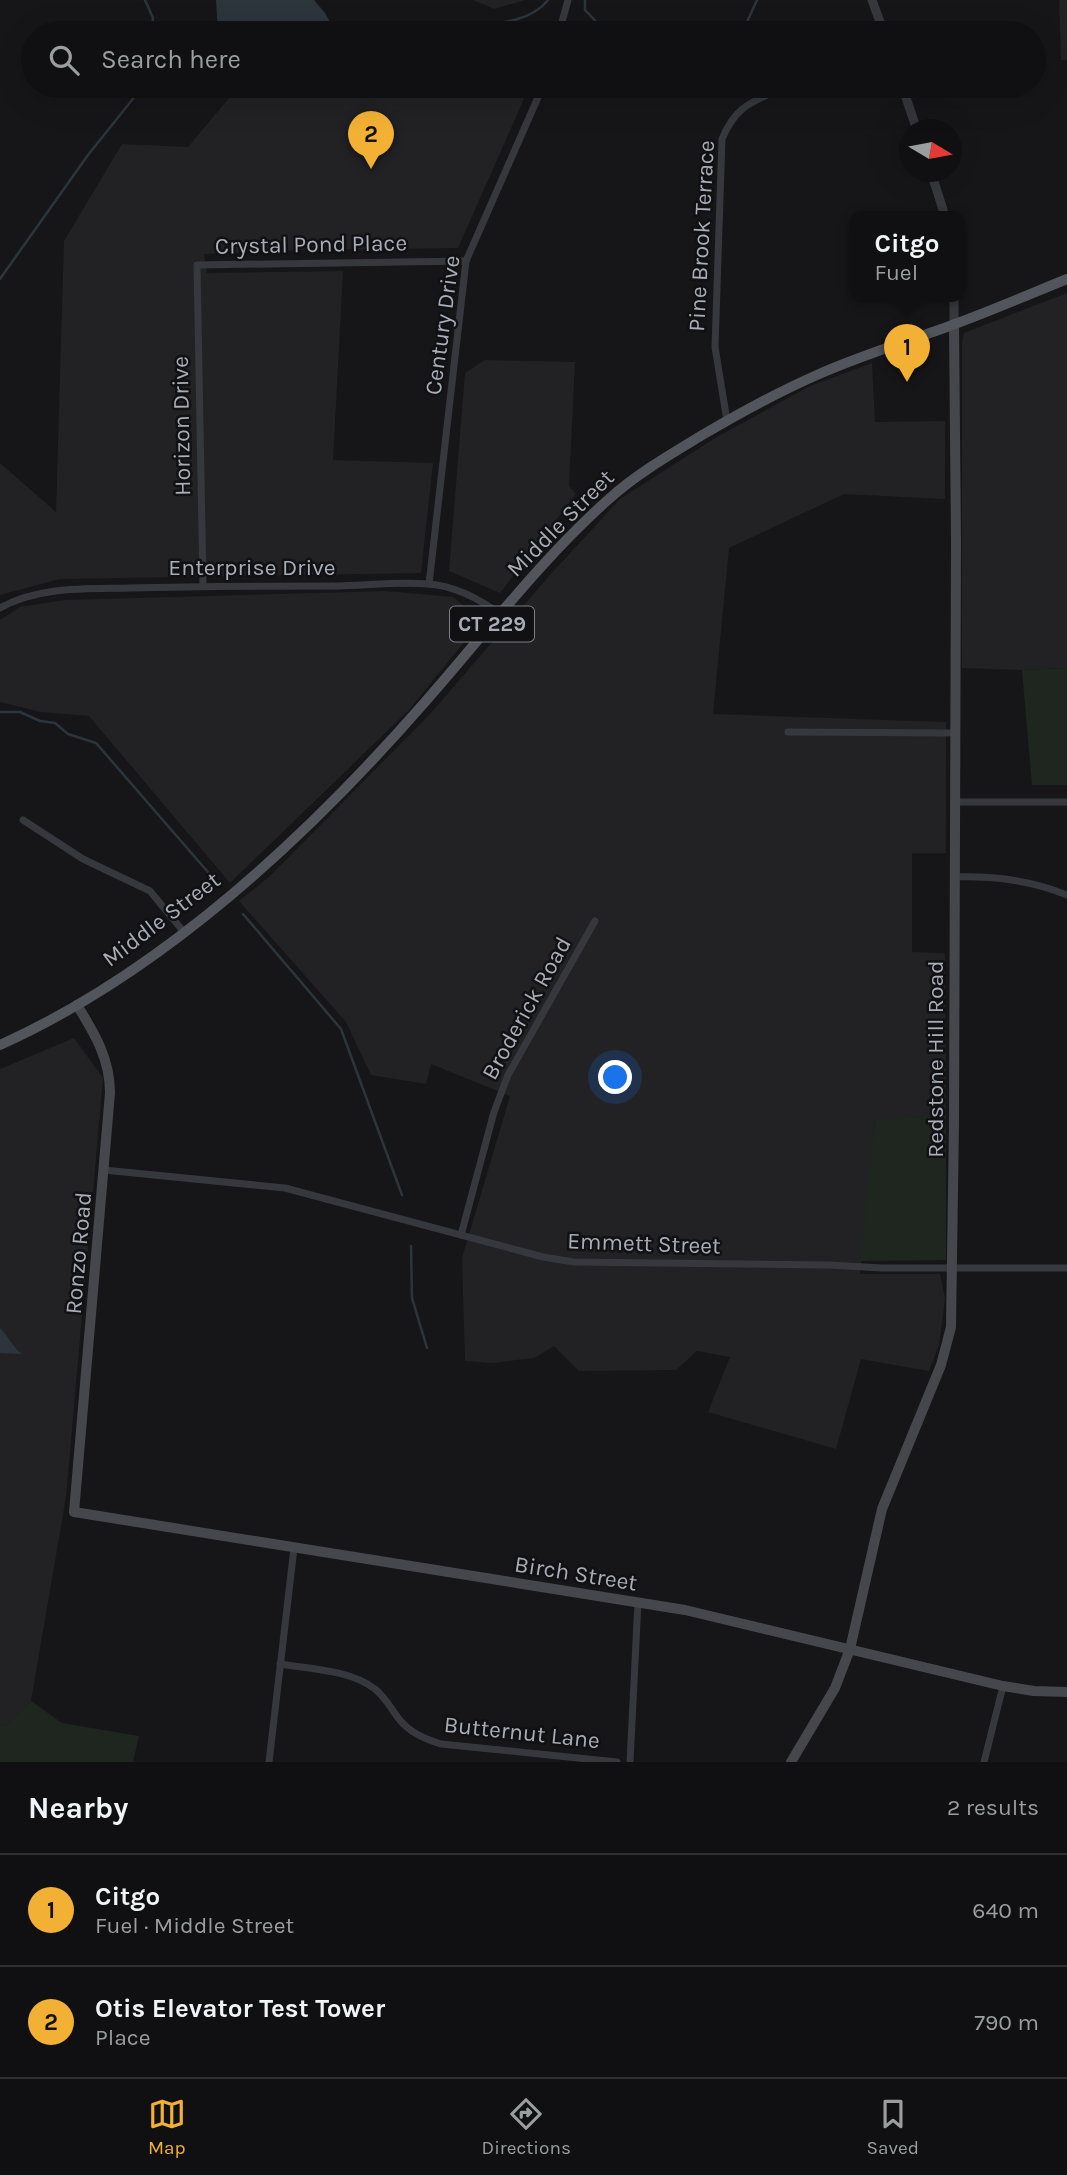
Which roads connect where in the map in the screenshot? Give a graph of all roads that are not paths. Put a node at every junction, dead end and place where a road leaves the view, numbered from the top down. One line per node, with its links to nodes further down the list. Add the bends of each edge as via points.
1 (568, 0): 3 (street)
2 (872, 0): 4 (street)
3 (562, 21)
4 (880, 21)
5 (538, 98): 11 (street, Century Drive)
6 (762, 98): 16 (street, Pine Brook Terrace, via 738,110 722,139 715,347)
7 (906, 98): 8 (street)
8 (913, 119)
9 (934, 182): 10 (street)
10 (943, 211)
11 (467, 261): 12 (street, Crystal Pond Place); 17 (street, Century Drive)
12 (197, 265): 18 (street, Horizon Drive)
13 (1067, 279): 15 (main road, Middle Street / CT 229)
14 (954, 302): 15 (street)
15 (954, 324): 16 (main road, Middle Street / CT 229, via 813,377); 22 (main road, Redstone Hill Road)
16 (727, 421): 20 (main road, Middle Street / CT 229, via 611,498)
17 (429, 584): 18 (street, Enterprise Drive); 20 (street, Enterprise Drive, via 480,600)
18 (203, 585): 19 (street, Enterprise Drive, via 43,593)
19 (0, 608)
20 (501, 615): 29 (main road, Middle Street / CT 229, via 317,817 257,873)
21 (788, 732): 22 (street)
22 (954, 733): 23 (main road, Redstone Hill Road)
23 (954, 802): 24 (street); 26 (main road, Redstone Hill Road)
24 (1067, 802)
25 (23, 820): 29 (street, via 83,859 150,891)
26 (954, 877): 27 (street, via 1007,878); 34 (main road, Redstone Hill Road)
27 (1067, 895)
28 (595, 921): 33 (street, Broderick Road, via 508,1075)
29 (183, 931): 30 (main road, Middle Street / CT 229)
30 (78, 1005): 31 (main road, Middle Street / CT 229); 32 (main road, Ronzo Road, via 108,1066)
31 (0, 1045)
32 (104, 1170): 33 (street, Emmett Street, via 277,1186); 36 (main road, Ronzo Road)
33 (461, 1236): 34 (street, Emmett Street, via 592,1264)
34 (953, 1268): 35 (street, Emmett Street); 39 (main road, Redstone Hill Road, via 951,1327 942,1365 882,1509)
35 (1067, 1268)
36 (74, 1512): 37 (main road, Birch Street)
37 (294, 1548): 38 (main road, Birch Street); 40 (street)
38 (638, 1602): 39 (main road, Birch Street); 45 (street)
39 (850, 1649): 41 (main road, Birch Street); 46 (main road, Redstone Hill Road, via 835,1688)
40 (280, 1664): 43 (street); 44 (street, Butternut Lane, via 365,1683 408,1728 429,1741)
41 (1003, 1686): 42 (main road, Birch Street); 47 (street)
42 (1067, 1692)
43 (269, 1762)
44 (617, 1762)
45 (630, 1762)
46 (791, 1762)
47 (984, 1762)

